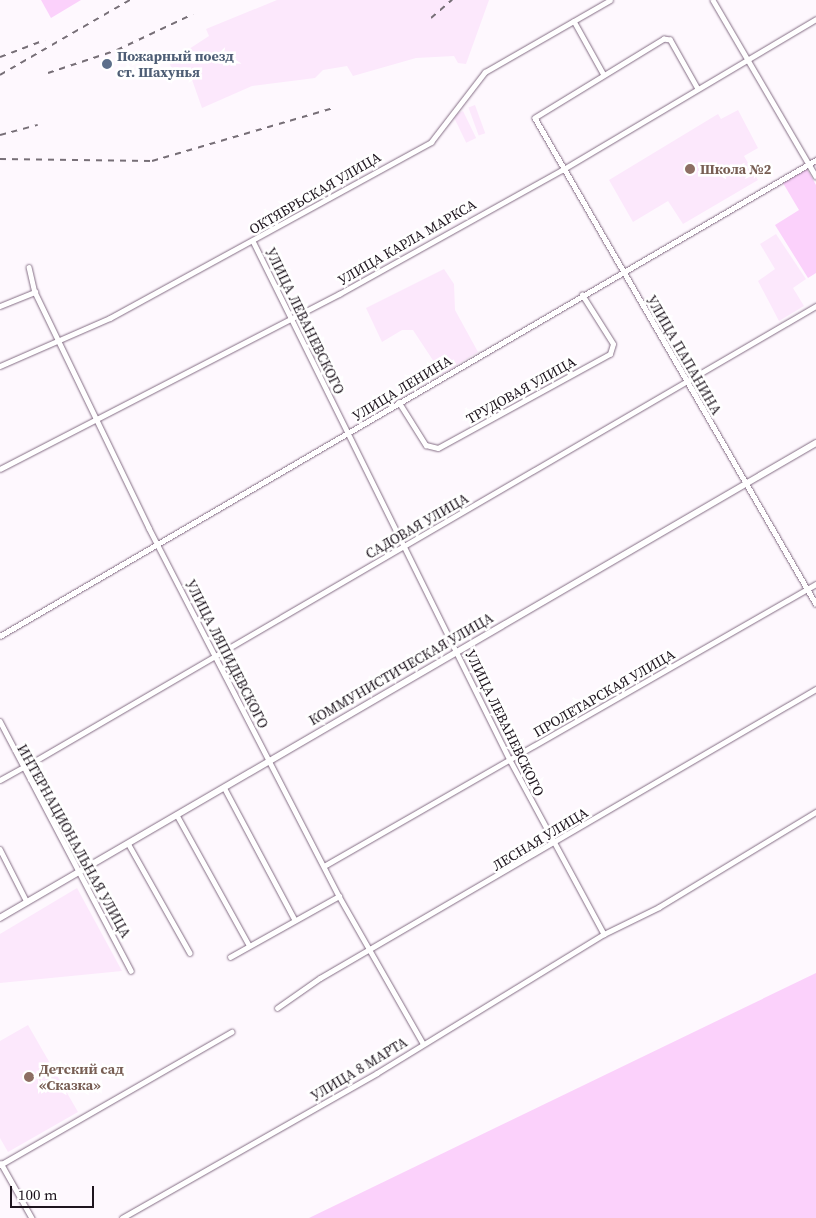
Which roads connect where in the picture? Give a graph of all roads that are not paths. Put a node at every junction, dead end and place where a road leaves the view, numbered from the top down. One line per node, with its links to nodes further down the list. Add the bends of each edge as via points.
1 (610, 0): 4 (street, ОКТЯБРЬСКАЯ УЛИЦА)
2 (713, 0): 5 (street)
3 (816, 19): 5 (street, УЛИЦА КАРЛА МАРКСА)
4 (574, 21): 6 (street); 12 (street, ОКТЯБРЬСКАЯ УЛИЦА, via 486,72 431,142)
5 (747, 60): 7 (street, УЛИЦА КАРЛА МАРКСА); 9 (street)
6 (603, 73): 7 (street, via 667,38); 10 (street, УЛИЦА ПАПАНИНА, via 535,116)
7 (698, 88): 10 (street, УЛИЦА КАРЛА МАРКСА)
8 (816, 160): 9 (street, УЛИЦА ЛЕНИНА)
9 (809, 164): 11 (street); 14 (street, УЛИЦА ЛЕНИНА)
10 (562, 170): 14 (street, УЛИЦА ПАПАНИНА); 19 (street, УЛИЦА КАРЛА МАРКСА)
11 (816, 176)
12 (253, 241): 19 (street, УЛИЦА ЛЕВАНЕВСКОГО); 20 (street, ОКТЯБРЬСКАЯ УЛИЦА)
13 (29, 267): 15 (street, УЛИЦА ЛЯПИДЕВСКОГО)
14 (622, 271): 16 (street, УЛИЦА ЛЕНИНА); 22 (street, УЛИЦА ПАПАНИНА)
15 (35, 292): 17 (street); 20 (street, УЛИЦА ЛЯПИДЕВСКОГО)
16 (582, 295): 23 (street, УЛИЦА ЛЕНИНА); 23 (street, ТРУДОВАЯ УЛИЦА, via 613,344 610,354 438,448 426,444)
17 (0, 306)
18 (816, 306): 22 (street, САДОВАЯ УЛИЦА)
19 (291, 319): 24 (street, УЛИЦА КАРЛА МАРКСА); 25 (street, УЛИЦА ЛЕВАНЕВСКОГО)
20 (60, 343): 21 (street, ОКТЯБРЬСКАЯ УЛИЦА); 24 (street, УЛИЦА ЛЯПИДЕВСКОГО)
21 (0, 366)
22 (686, 381): 28 (street, УЛИЦА ПАПАНИНА); 30 (street, САДОВАЯ УЛИЦА)
23 (399, 402): 25 (street, УЛИЦА ЛЕНИНА)
24 (94, 420): 27 (street, УЛИЦА КАРЛА МАРКСА); 29 (street, УЛИЦА ЛЯПИДЕВСКОГО)
25 (347, 433): 29 (street, УЛИЦА ЛЕНИНА); 30 (street, УЛИЦА ЛЕВАНЕВСКОГО)
26 (816, 443): 28 (street, КОММУНИСТИЧЕСКАЯ УЛИЦА)
27 (0, 469)
28 (746, 484): 32 (street, УЛИЦА ПАПАНИНА); 35 (street, КОММУНИСТИЧЕСКАЯ УЛИЦА)
29 (158, 543): 34 (street, УЛИЦА ЛЕНИНА); 36 (street, УЛИЦА ЛЯПИДЕВСКОГО)
30 (404, 546): 35 (street, УЛИЦА ЛЕВАНЕВСКОГО); 36 (street, САДОВАЯ УЛИЦА)
31 (816, 584): 32 (street, ПРОЛЕТАРСКАЯ УЛИЦА)
32 (807, 589): 33 (street, УЛИЦА ПАПАНИНА); 40 (street, ПРОЛЕТАРСКАЯ УЛИЦА)
33 (816, 604)
34 (0, 636)
35 (457, 651): 39 (street, КОММУНИСТИЧЕСКАЯ УЛИЦА); 40 (street, УЛИЦА ЛЕВАНЕВСКОГО)
36 (215, 654): 39 (street, УЛИЦА ЛЯПИДЕВСКОГО); 41 (street, САДОВАЯ УЛИЦА)
37 (816, 689): 48 (street, ЛЕСНАЯ УЛИЦА)
38 (0, 721): 42 (street, ИНТЕРНАЦИОНАЛЬНАЯ УЛИЦА)
39 (269, 760): 44 (street, КОММУНИСТИЧЕСКАЯ УЛИЦА); 50 (street, УЛИЦА ЛЯПИДЕВСКОГО)
40 (510, 760): 48 (street, УЛИЦА ЛЕВАНЕВСКОГО); 50 (street, ПРОЛЕТАРСКАЯ УЛИЦА)
41 (28, 765)
42 (22, 768): 43 (street); 51 (street, ИНТЕРНАЦИОНАЛЬНАЯ УЛИЦА)
43 (0, 780)
44 (224, 787): 46 (street, КОММУНИСТИЧЕСКАЯ УЛИЦА); 55 (street)
45 (816, 812): 56 (street, via 615,931)
46 (177, 815): 47 (street, КОММУНИСТИЧЕСКАЯ УЛИЦА); 57 (street)
47 (128, 843): 51 (street, КОММУНИСТИЧЕСКАЯ УЛИЦА); 59 (street)
48 (553, 843): 56 (street, УЛИЦА ЛЕВАНЕВСКОГО); 58 (street, ЛЕСНАЯ УЛИЦА)
49 (0, 848): 53 (street)
50 (324, 866): 52 (street, УЛИЦА ЛЯПИДЕВСКОГО)
51 (79, 871): 53 (street, КОММУНИСТИЧЕСКАЯ УЛИЦА); 61 (street, ИНТЕРНАЦИОНАЛЬНАЯ УЛИЦА)
52 (339, 896): 55 (street); 58 (street, УЛИЦА ЛЯПИДЕВСКОГО)
53 (28, 902): 54 (street, КОММУНИСТИЧЕСКАЯ УЛИЦА)
54 (0, 918)
55 (295, 920): 57 (street)
56 (604, 934): 64 (street, УЛИЦА 8 МАРТА)
57 (249, 945): 60 (street)
58 (369, 952): 62 (street, ЛЕСНАЯ УЛИЦА, via 320,978); 64 (street, УЛИЦА ЛЯПИДЕВСКОГО)
59 (190, 953)
60 (230, 957)
61 (131, 971)
62 (276, 1008)
63 (231, 1032): 65 (street)
64 (423, 1043): 67 (street, УЛИЦА 8 МАРТА)
65 (0, 1163): 66 (street)
66 (32, 1218)
67 (122, 1218)

